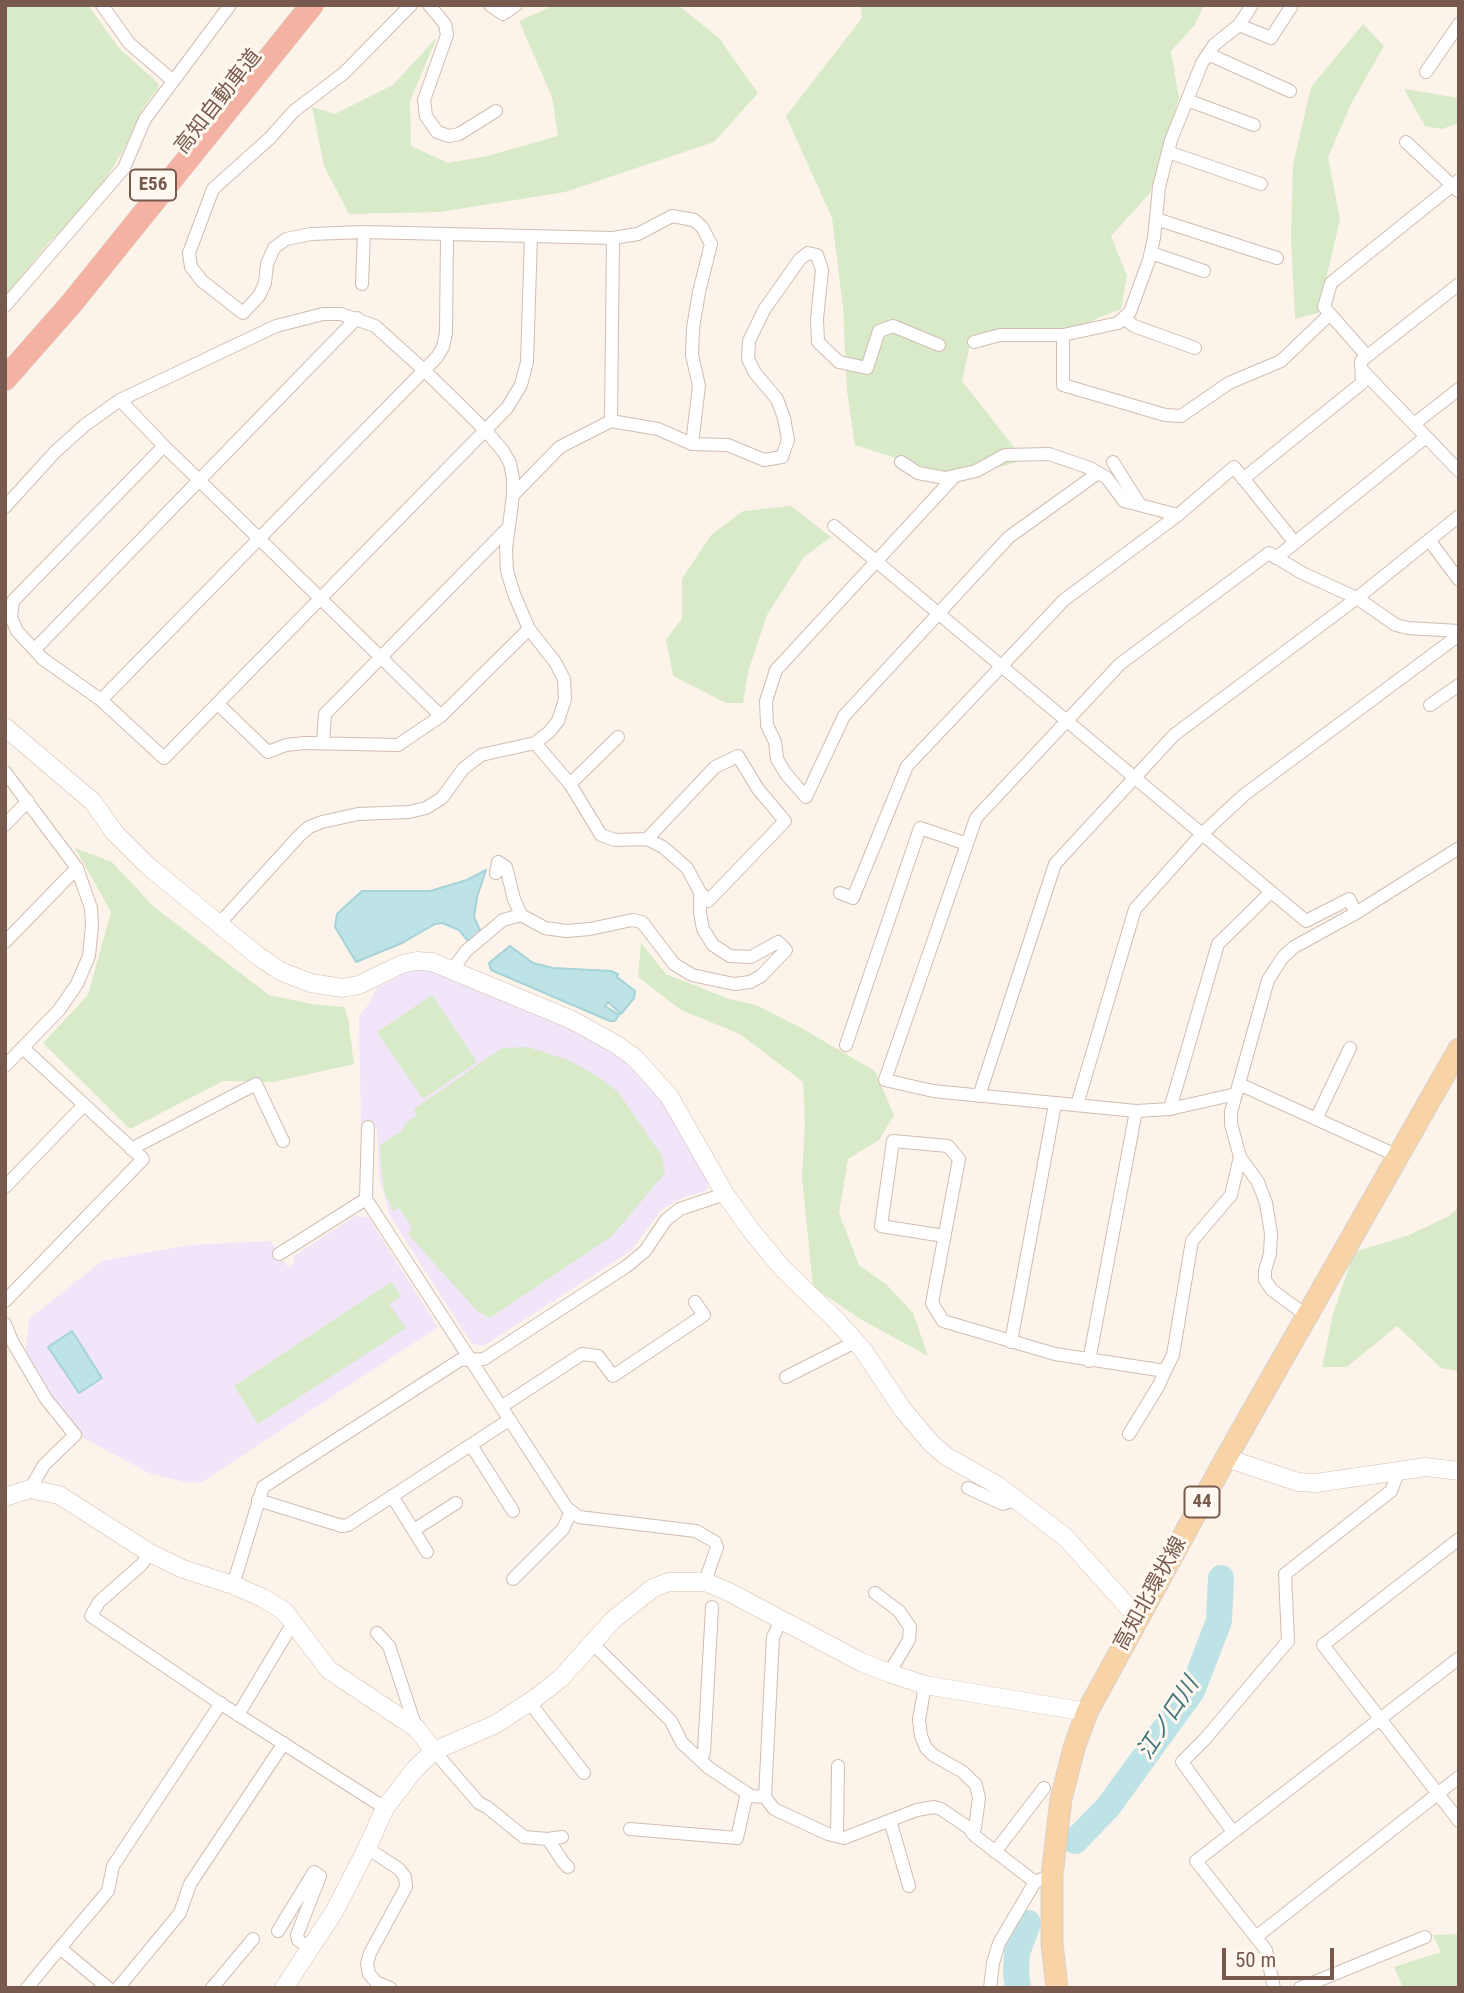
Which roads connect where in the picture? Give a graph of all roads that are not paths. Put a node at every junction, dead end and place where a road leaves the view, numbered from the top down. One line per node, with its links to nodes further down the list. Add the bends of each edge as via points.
1 (103, 5): 15 (street, via 129,43)
2 (295, 5): 43 (highway, 高知自動車道 / E56, via 121,225)
3 (312, 5): 46 (highway, 高知自動車道 / E56)
4 (411, 5): 25 (street, via 344,73 294,111 213,189 189,253 191,267 243,313 262,289 274,248 286,239)
5 (429, 5): 18 (street, via 445,24 447,34 424,100 426,116 437,132 449,136)
6 (490, 5): 7 (street, via 503,14)
7 (516, 5)
8 (1252, 5): 12 (street)
9 (228, 7): 15 (street)
10 (1291, 7): 12 (street, via 1270,38)
11 (1459, 24): 14 (street)
12 (1239, 25): 13 (street)
13 (1208, 54): 16 (street); 17 (street)
14 (1426, 72)
15 (172, 80): 34 (street, via 145,119 124,168)
16 (1290, 91)
17 (1187, 100): 19 (street); 21 (street)
18 (496, 111)
19 (1254, 125)
20 (1406, 142): 23 (street)
21 (1168, 152): 22 (street); 24 (street)
22 (1261, 184)
23 (1457, 186): 35 (street, via 1331,283 1324,307)
24 (1156, 219): 29 (street); 30 (street)
25 (364, 232): 26 (street); 32 (street)
26 (447, 235): 27 (street); 44 (street, via 443,347)
27 (531, 236): 28 (street); 51 (street, via 527,362 521,385 507,408)
28 (613, 238): 49 (street); 53 (street, via 638,234 672,216 694,220 708,235 710,252 693,328 692,355 699,386)
29 (1151, 253): 31 (street); 37 (street)
30 (1277, 258)
31 (1204, 271)
32 (362, 284)
33 (1459, 284): 42 (street)
34 (5, 306)
35 (1330, 314): 38 (street, via 1281,361 1228,383 1181,416 1063,386); 42 (street)
36 (357, 318): 44 (street, via 375,326); 48 (street, via 323,314 276,326); 61 (street)
37 (1125, 319): 38 (street); 41 (street)
38 (1063, 335): 39 (street, via 1000,335)
39 (974, 342)
40 (939, 345): 53 (street, via 893,326 879,331 867,368 839,362 818,342 822,270 817,255 808,253 764,310 749,341 748,359 785,418 788,440 782,457 764,460 728,445)
41 (1195, 348)
42 (1367, 356): 45 (street, via 1361,361)
43 (5, 359)
44 (425, 370): 51 (street); 69 (street)
45 (1362, 370): 50 (street); 60 (street, via 1362,383)
46 (5, 379)
47 (1459, 388): 50 (street)
48 (120, 400): 54 (street); 64 (street, via 55,452)
49 (611, 421): 53 (street, via 658,429); 62 (street, via 560,447)
50 (1414, 424): 52 (street)
51 (485, 431): 62 (street, via 510,463); 75 (street)
52 (1426, 437): 57 (street); 71 (street)
53 (692, 444)
54 (164, 446): 61 (street); 80 (street, via 13,601 11,617 17,631)
55 (901, 462): 59 (street, via 918,473)
56 (1113, 462): 63 (street)
57 (1459, 471)
58 (1098, 473): 59 (street, via 1058,456 1005,455); 63 (street, via 1124,501); 77 (street, via 1009,537)
59 (954, 477): 73 (street)
60 (1243, 479): 65 (street, via 1234,467); 71 (street)
61 (199, 480): 69 (street); 80 (street)
62 (513, 495): 68 (street)
63 (1140, 505): 65 (street)
64 (5, 507)
65 (1178, 515): 82 (street, via 1064,600)
66 (1459, 516): 70 (street)
67 (834, 526): 73 (street)
68 (509, 528): 78 (street, via 507,571); 81 (street)
69 (260, 539): 75 (street); 84 (street)
70 (1429, 540): 74 (street); 76 (street)
71 (1294, 543): 72 (street)
72 (1276, 558): 76 (street); 88 (street, via 1269,553 1120,664)
73 (876, 562): 77 (street); 77 (street, via 776,670 766,701 766,725 777,759 806,797 844,716)
74 (1459, 580)
75 (321, 598): 81 (street); 85 (street)
76 (1357, 598): 79 (street, via 1396,625); 94 (street, via 1174,735)
77 (937, 614): 82 (street)
78 (529, 629): 87 (street); 92 (street, via 564,679 565,699 558,721)
79 (1459, 633): 98 (street, via 1244,795)
80 (35, 649): 84 (street)
81 (382, 657): 87 (street); 91 (street, via 325,714)
82 (1000, 666): 88 (street); 106 (street, via 907,766 853,898)
83 (1459, 685): 86 (street)
84 (101, 700): 85 (street, via 164,758)
85 (218, 704): 91 (street, via 268,752 286,745)
86 (1430, 705)
87 (441, 716): 91 (street, via 398,746)
88 (1066, 721): 94 (street); 100 (street, via 976,818)
89 (5, 727): 109 (street, via 84,792 138,857)
90 (618, 737): 95 (street)
91 (323, 743)
92 (535, 743): 95 (street); 109 (street, via 481,755 463,769 442,799 426,808 358,814 309,827)
93 (5, 772): 96 (street)
94 (1135, 778): 98 (street); 118 (street, via 1055,864)
95 (570, 784): 99 (street, via 601,835 615,840)
96 (28, 801): 97 (street); 102 (street)
97 (5, 825)
98 (1202, 834): 105 (street); 120 (street, via 1135,909)
99 (647, 839): 104 (street, via 674,855); 104 (street, via 715,767 738,756 785,821 708,901)
100 (967, 844): 112 (street, via 920,828); 118 (street, via 885,1080)
101 (1459, 848): 107 (street)
102 (77, 868): 110 (street); 113 (street, via 91,908 89,956 77,985)
103 (496, 873): 108 (street, via 498,862 506,867)
104 (700, 892): 108 (street, via 703,929 713,945 730,956 751,957 778,942 786,950 761,976 734,984 692,975 674,964 642,922 566,930 545,928)
105 (1271, 892): 107 (street, via 1306,921 1349,899); 122 (street, via 1218,944)
106 (840, 893)
107 (1356, 913): 117 (street, via 1294,947 1273,970)
108 (521, 915): 111 (street, via 503,920)
109 (219, 924): 111 (street, via 275,968 324,987 359,985 417,961)
110 (5, 942)
111 (453, 969): 131 (street, via 572,1020 635,1058 669,1096)
112 (846, 1045)
113 (23, 1048): 116 (street); 121 (street)
114 (1350, 1048): 124 (street)
115 (1459, 1049): 128 (main road, 高知北環状線 / 44)
116 (5, 1066)
117 (1238, 1089): 122 (street); 124 (street); 129 (street, via 1231,1124)
118 (979, 1096): 119 (street)
119 (1055, 1104): 120 (street); 140 (street)
120 (1077, 1105): 123 (street)
121 (83, 1106): 127 (street); 130 (street)
122 (1170, 1110): 123 (street)
123 (1136, 1111): 142 (street)
124 (1316, 1119): 128 (street)
125 (368, 1127): 132 (street)
126 (283, 1141): 127 (street, via 256,1084)
127 (131, 1149): 135 (street, via 143,1159)
128 (1398, 1156): 137 (main road, 高知北環状線 / 44)
129 (1240, 1157): 137 (street, via 1266,1203 1271,1233 1265,1280); 143 (street, via 1231,1195 1192,1241 1173,1355)
130 (5, 1187)
131 (725, 1194): 139 (street, via 782,1268); 141 (street, via 680,1209 626,1266 484,1359)
132 (366, 1199): 134 (street); 141 (street)
133 (944, 1236): 133 (street, via 959,1159 948,1146 893,1141 881,1226); 140 (street, via 932,1303 943,1321)
134 (279, 1254)
135 (5, 1301)
136 (695, 1302): 145 (street, via 704,1315 613,1376 598,1356 582,1354)
137 (1307, 1316): 149 (main road, 高知北環状線 / 44)
138 (5, 1324): 153 (street, via 46,1399 75,1435 44,1465)
139 (855, 1342): 144 (street); 156 (street, via 939,1451)
140 (1011, 1342): 142 (street)
141 (470, 1360): 145 (street); 157 (street, via 460,1360 263,1487)
142 (1088, 1361): 143 (street)
143 (1165, 1371): 147 (street)
144 (786, 1377)
145 (501, 1407): 146 (street)
146 (509, 1420): 148 (street); 160 (street)
147 (1129, 1434)
148 (471, 1445): 154 (street); 159 (street)
149 (1226, 1458): 150 (street, via 1298,1482); 170 (main road, 高知北環状線 / 44)
150 (1399, 1471): 151 (street, via 1426,1466); 198 (street, via 1391,1491 1285,1574 1288,1640 1182,1762)
151 (1459, 1471)
152 (968, 1488): 156 (street, via 1003,1504)
153 (30, 1489): 155 (street); 164 (street, via 69,1500)
154 (392, 1496): 157 (street, via 342,1526); 161 (street)
155 (5, 1497)
156 (1016, 1499): 170 (street, via 1065,1537)
157 (258, 1500): 167 (street)
158 (456, 1503): 161 (street)
159 (513, 1511)
160 (571, 1511): 165 (street, via 564,1529); 166 (street, via 579,1517 696,1531 717,1547)
161 (414, 1530): 163 (street)
162 (1459, 1539): 182 (street, via 1323,1645)
163 (427, 1552)
164 (150, 1553): 167 (street); 178 (street, via 99,1602 91,1616)
165 (513, 1578)
166 (705, 1582): 171 (street); 174 (street, via 670,1582 653,1588)
167 (233, 1585): 172 (street, via 284,1611)
168 (875, 1593): 176 (street, via 899,1611 910,1627 909,1640)
169 (712, 1606): 186 (street)
170 (1138, 1618): 180 (main road, 高知北環状線 / 44)
171 (782, 1619): 176 (street); 193 (street, via 773,1637)
172 (293, 1623): 181 (street); 183 (street, via 335,1675)
173 (377, 1633): 183 (street, via 389,1646)
174 (592, 1643): 179 (street, via 561,1678); 186 (street, via 671,1721 682,1743)
175 (1459, 1658): 182 (street)
176 (889, 1673): 177 (street)
177 (925, 1685): 180 (street); 199 (street, via 921,1736 933,1755 975,1784 978,1798)
178 (221, 1703): 181 (street); 212 (street, via 113,1866 108,1891)
179 (530, 1703): 185 (street, via 496,1724); 188 (street)
180 (1087, 1712): 206 (main road, 高知北環状線 / 44)
181 (238, 1715): 184 (street)
182 (1380, 1718): 192 (street); 198 (street)
183 (416, 1728): 185 (street)
184 (284, 1743): 194 (street); 217 (street, via 190,1884 180,1913)
185 (434, 1751): 194 (street); 202 (street, via 479,1803 524,1837)
186 (701, 1760): 191 (street)
187 (838, 1766): 201 (street)
188 (583, 1773)
189 (1459, 1777): 192 (street)
190 (1044, 1788): 204 (street)
191 (747, 1793): 193 (street); 197 (street, via 737,1838)
192 (1438, 1794): 196 (street); 209 (street)
193 (765, 1797): 201 (street, via 774,1809)
194 (385, 1808): 203 (street)
195 (890, 1820): 199 (street, via 934,1807); 201 (street, via 844,1838); 207 (street)
196 (1459, 1821)
197 (630, 1829)
198 (1233, 1832): 209 (street, via 1196,1861)
199 (972, 1833): 204 (street)
200 (562, 1836): 202 (street)
201 (837, 1836)
202 (548, 1839): 205 (street)
203 (367, 1848): 213 (street); 214 (street, via 399,1869 406,1887 370,1954 367,1964)
204 (995, 1852): 206 (street)
205 (568, 1867)
206 (1043, 1879): 221 (street, via 999,1943); 222 (main road, 高知北環状線 / 44)
207 (909, 1886)
208 (278, 1931): 213 (street, via 314,1872 320,1876 298,1934 298,1940)
209 (1256, 1937): 223 (street, via 1266,1950)
210 (1425, 1937): 224 (street)
211 (253, 1939): 218 (street)
212 (60, 1948): 215 (street); 216 (street)
213 (310, 1949): 219 (street)
214 (374, 1985): 220 (street)
215 (27, 1988)
216 (108, 1988)
217 (118, 1988)
218 (212, 1988)
219 (284, 1988)
220 (390, 1988)
221 (990, 1988)
222 (1057, 1988)
223 (1274, 1988)
224 (1300, 1988)

